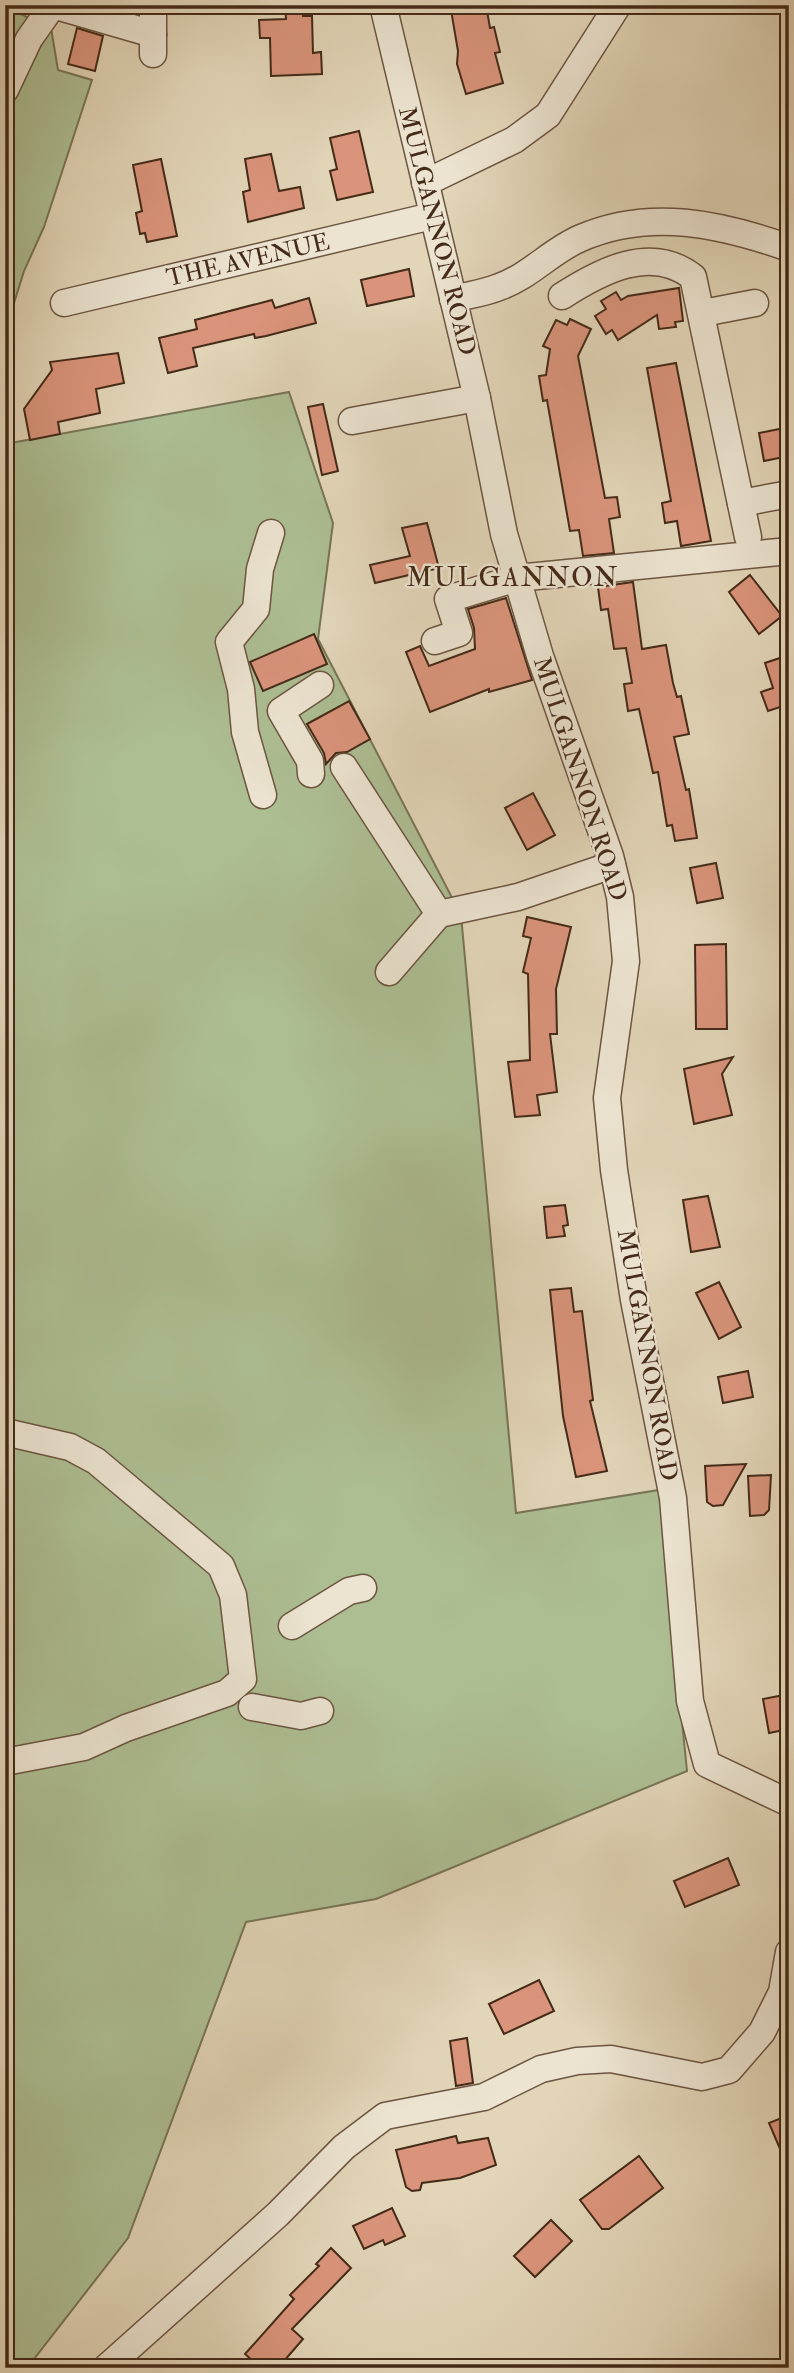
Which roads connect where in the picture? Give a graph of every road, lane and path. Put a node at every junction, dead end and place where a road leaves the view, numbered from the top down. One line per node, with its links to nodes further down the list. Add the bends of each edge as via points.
1 (53, 5): 2 (street, via 153,44); 5 (street, via 29,39)
2 (153, 5)
3 (383, 5): 6 (street, MULGANNON ROAD)
4 (618, 5): 6 (street, via 548,114 514,140)
5 (5, 90)
6 (425, 183): 7 (street, MULGANNON ROAD)
7 (432, 216): 10 (street, MULGANNON ROAD); 11 (street, THE AVENUE)
8 (789, 248): 10 (street, via 695,223 635,222 580,238 499,287)
9 (562, 296): 13 (street, via 592,276 619,266 658,261 678,265 693,277)
10 (453, 299): 14 (street, MULGANNON ROAD)
11 (64, 303)
12 (755, 303): 13 (street)
13 (703, 313): 17 (street)
14 (477, 398): 15 (street); 21 (street, MULGANNON ROAD)
15 (352, 421)
16 (789, 494): 17 (street)
17 (741, 503): 19 (street)
18 (271, 533): 26 (street, via 260,569 256,609 229,642 242,689 245,732)
19 (748, 537)
20 (789, 551): 21 (street)
21 (517, 578): 22 (street, via 448,599 459,633); 27 (street, MULGANNON ROAD)
22 (435, 641)
23 (320, 685): 25 (street, via 281,711 310,761)
24 (344, 767): 28 (street)
25 (311, 774)
26 (263, 795)
27 (612, 865): 28 (street, via 518,897); 36 (street, MULGANNON ROAD, via 624,916 626,961 607,1098 634,1300 673,1498 690,1701 707,1764)
28 (439, 914): 29 (street)
29 (388, 972)
30 (5, 1432): 33 (street, via 70,1447 96,1461 221,1566 233,1595)
31 (363, 1588): 32 (street, via 349,1591)
32 (292, 1626)
33 (243, 1679): 34 (street, via 254,1685 253,1716); 35 (street, via 227,1693 84,1747)
34 (320, 1712)
35 (5, 1762)
36 (789, 1803)
37 (789, 1952): 38 (street, via 782,1992 762,2032 729,2070 702,2077 611,2060 577,2061 541,2069 484,2097 385,2116 344,2147 312,2183)
38 (106, 2368)

